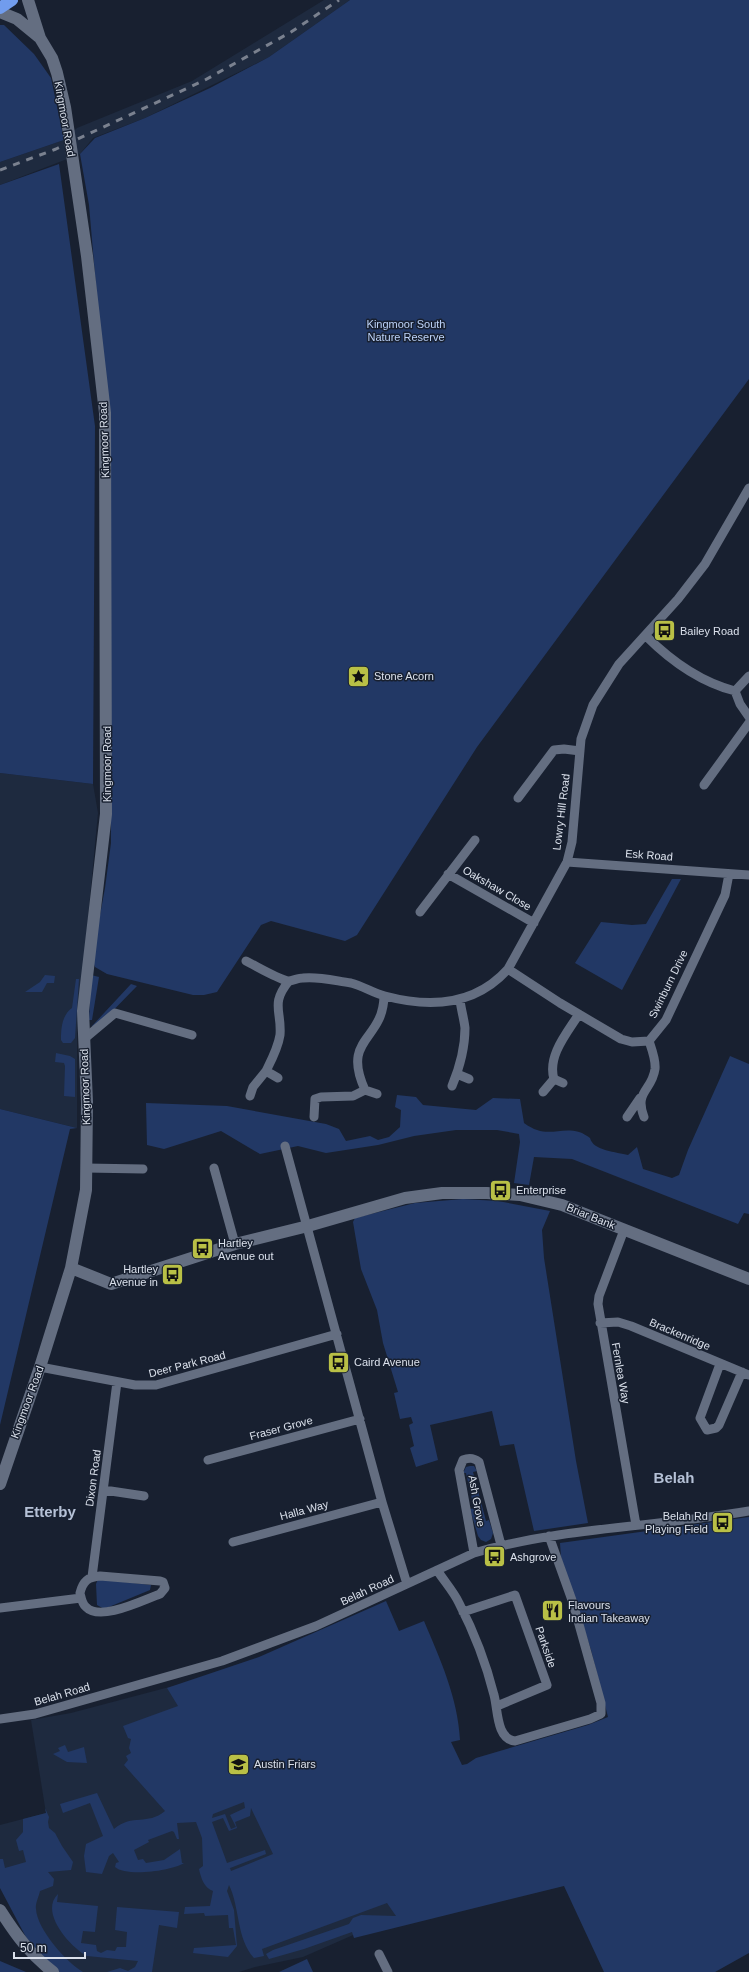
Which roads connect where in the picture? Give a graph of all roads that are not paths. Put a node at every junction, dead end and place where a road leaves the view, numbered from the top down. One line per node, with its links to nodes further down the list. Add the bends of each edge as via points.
1 (12, 0): 3 (highway)
2 (28, 0): 5 (street, Kingmoor Road)
3 (0, 8)
4 (0, 12): 5 (street, Kingmoor Road, via 17,19)
5 (40, 38): 29 (street, Kingmoor Road, via 52,58 65,107 87,256 105,413 106,814 86,973)
6 (748, 494): 7 (street, Lowry Hill Road, via 704,564)
7 (646, 636): 9 (street, via 678,664 720,687); 12 (street, Lowry Hill Road, via 619,664 593,705 581,739)
8 (749, 676): 9 (street)
9 (735, 691): 10 (street)
10 (749, 717)
11 (749, 723): 13 (street)
12 (580, 751): 14 (street, via 564,748 554,750); 16 (street, Lowry Hill Road, via 572,842)
13 (704, 785)
14 (518, 798)
15 (475, 840): 17 (street, Oakshaw Close)
16 (567, 862): 18 (street, Esk Road); 21 (street, Lowry Hill Road)
17 (448, 874): 20 (street, Oakshaw Close); 21 (street, Oakshaw Close)
18 (729, 874): 19 (street, Esk Road); 30 (street, Swinburn Drive, via 725,895 666,1020)
19 (749, 875)
20 (420, 912)
21 (534, 923): 23 (street, Lowry Hill Road)
22 (246, 962): 24 (street)
23 (508, 969): 26 (street, Lowry Hill Road, via 483,990); 27 (street)
24 (289, 981): 25 (street, Lowry Hill Road, via 303,977 335,981 368,988); 31 (street, via 281,991 277,1011 279,1042)
25 (384, 996): 26 (street, Lowry Hill Road, via 428,1003); 38 (street, via 377,1024 362,1043 357,1057 358,1075)
26 (460, 1000): 32 (street, via 465,1028)
27 (579, 1014): 30 (street, via 621,1039 632,1042); 35 (street, via 552,1063)
28 (192, 1035): 29 (street, via 115,1014)
29 (84, 1039): 47 (street, Kingmoor Road, via 87,1102)
30 (649, 1041): 42 (street, via 655,1070)
31 (266, 1071): 33 (street); 41 (street, via 253,1087)
32 (457, 1074): 34 (street); 37 (street)
33 (278, 1078)
34 (469, 1079)
35 (554, 1079): 36 (street); 39 (street)
36 (564, 1083)
37 (452, 1086)
38 (365, 1090): 40 (street); 43 (street, via 353,1096 321,1096 315,1099)
39 (543, 1092)
40 (378, 1094)
41 (250, 1096)
42 (640, 1098): 44 (street); 45 (street)
43 (314, 1117)
44 (627, 1117)
45 (644, 1117)
46 (285, 1146): 50 (street)
47 (86, 1168): 49 (street); 53 (street, Kingmoor Road, via 86,1190)
48 (214, 1168): 52 (street)
49 (143, 1169)
50 (308, 1226): 51 (street, Briar Bank, via 405,1198 442,1193 487,1193 520,1196 562,1205); 52 (street, Briar Bank); 56 (street)
51 (624, 1230): 54 (street, Briar Bank); 55 (street, Fernlea Way, via 598,1296)
52 (235, 1244): 53 (street, Briar Bank, via 111,1284)
53 (71, 1268): 58 (street, Kingmoor Road)
54 (749, 1279)
55 (600, 1323): 57 (street, Brackenridge, via 618,1322 631,1326); 68 (street, Fernlea Way)
56 (337, 1334): 60 (street, Deer Park Road, via 156,1385); 61 (street)
57 (720, 1364): 59 (street, Brackenridge); 59 (street, via 700,1418 707,1430 719,1425)
58 (40, 1366): 60 (street, Deer Park Road); 63 (street, Kingmoor Road)
59 (746, 1374)
60 (117, 1382): 64 (street, Dixon Road)
61 (360, 1419): 62 (street, Fraser Grove); 66 (street)
62 (208, 1460)
63 (0, 1484)
64 (104, 1490): 65 (street); 74 (street, Dixon Road)
65 (144, 1496)
66 (382, 1502): 70 (street, Halla Way); 75 (street)
67 (749, 1511): 68 (street, Belah Road)
68 (636, 1525): 69 (street, Belah Road)
69 (549, 1536): 71 (street, Belah Road); 79 (street, via 573,1603 593,1671 601,1714 515,1741 507,1739 502,1734)
70 (233, 1542)
71 (501, 1545): 72 (street, Belah Road); 72 (street, Ash Grove, via 479,1462 467,1458 463,1460 459,1470)
72 (474, 1553): 73 (street, Belah Road)
73 (437, 1570): 75 (street, Belah Road); 78 (street)
74 (92, 1577): 76 (street, via 85,1580 80,1592); 76 (street, via 160,1581 165,1588 160,1594 105,1613 89,1610)
75 (407, 1584): 80 (street, Belah Road, via 316,1626 222,1661 35,1714)
76 (81, 1598): 77 (street)
77 (0, 1608)
78 (463, 1612): 79 (street, via 482,1654); 79 (street, Parkside, via 515,1595 547,1685)
79 (497, 1706)
80 (0, 1719)
81 (0, 1910): 83 (street, via 18,1939)
82 (379, 1954): 84 (street)
83 (53, 1972)
84 (388, 1972)

